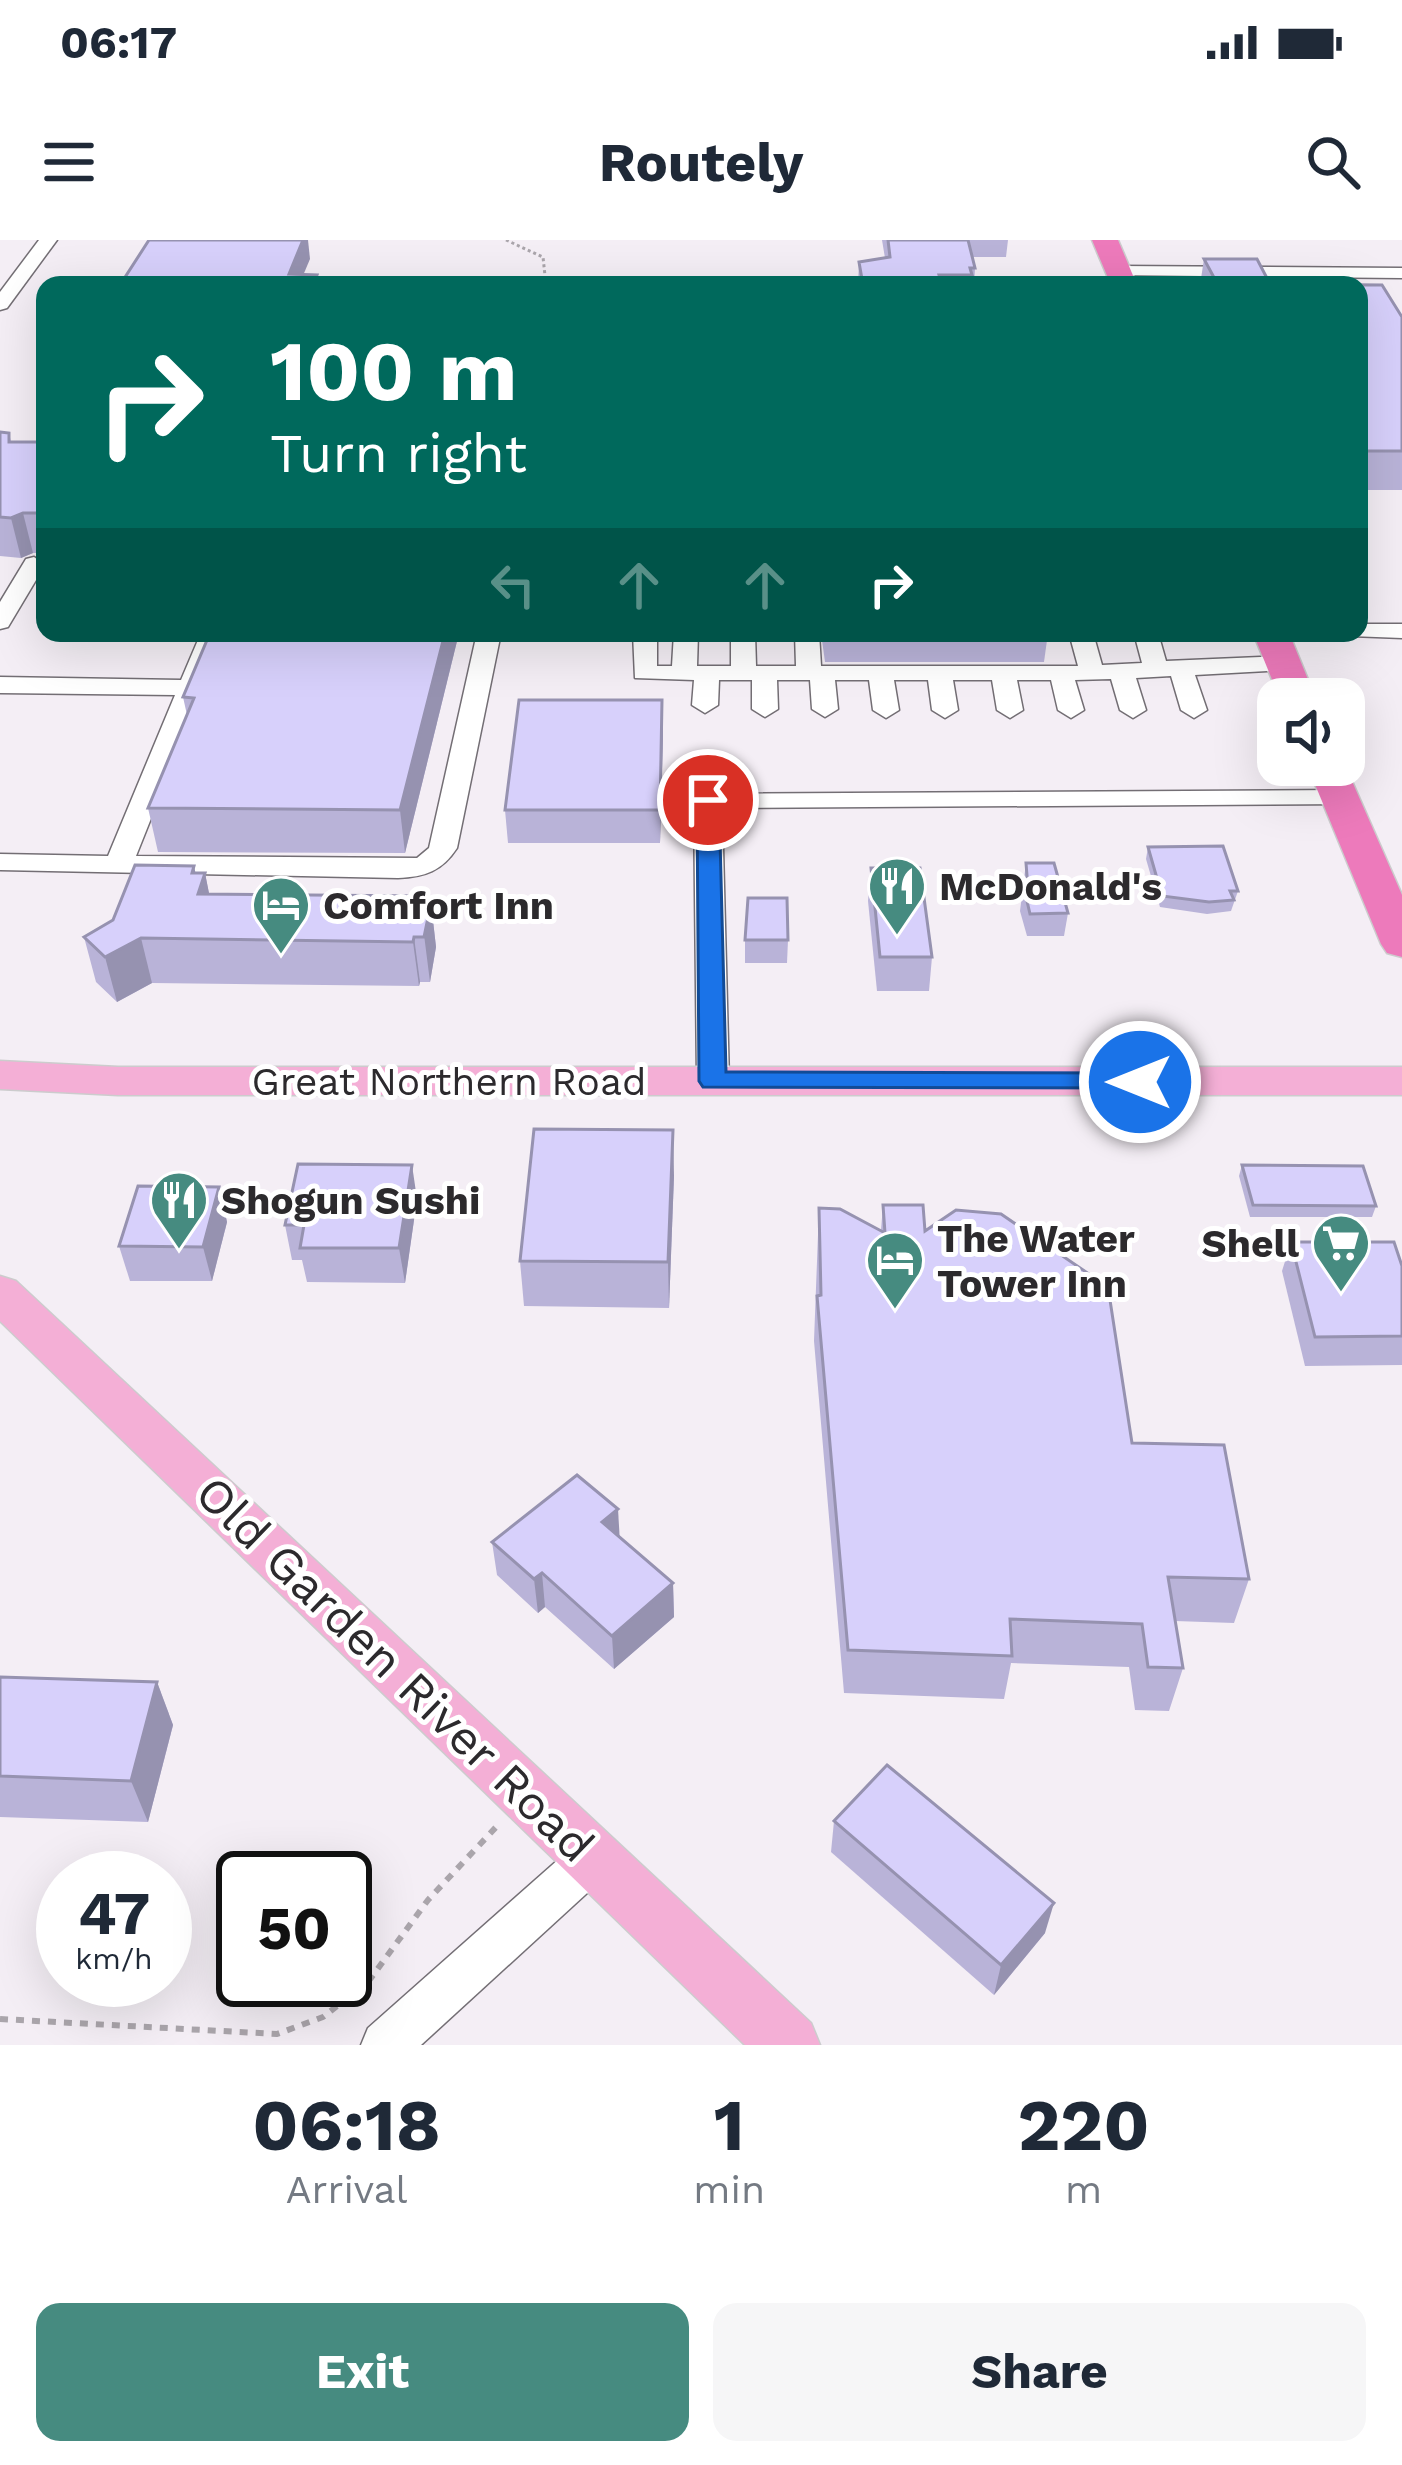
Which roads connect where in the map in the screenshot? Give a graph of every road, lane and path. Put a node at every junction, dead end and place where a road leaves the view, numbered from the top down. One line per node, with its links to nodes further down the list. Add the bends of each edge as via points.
1 (48, 240): 10 (street)
2 (506, 240): 7 (path, via 543,257)
3 (1105, 240): 8 (highway)
4 (1339, 255): 5 (street, via 1268,257)
5 (1274, 272): 6 (street); 9 (street, via 1183,264)
6 (1402, 273)
7 (545, 276)
8 (1120, 276)
9 (1130, 276)
10 (0, 304)
11 (0, 563): 12 (street)
12 (36, 564)
13 (36, 568): 14 (street)
14 (0, 622)
15 (1368, 631): 16 (street)
16 (1402, 632)
17 (209, 642): 39 (street)
18 (487, 642): 53 (street, via 437,859 409,870)
19 (645, 642): 28 (street)
20 (688, 642): 29 (street)
21 (745, 642): 30 (street)
22 (809, 642): 31 (street)
23 (1083, 642): 36 (street)
24 (1152, 642): 26 (street)
25 (1277, 648): 26 (street); 37 (highway)
26 (1168, 668): 27 (street); 49 (street)
27 (1121, 671): 36 (street); 48 (street)
28 (644, 673): 29 (street); 41 (street)
29 (695, 673): 30 (street); 40 (street)
30 (754, 673): 31 (street); 42 (street)
31 (816, 673): 32 (street); 43 (street)
32 (880, 673): 33 (street); 44 (street)
33 (939, 673): 34 (street); 45 (street)
34 (1003, 673): 35 (street); 46 (street)
35 (1061, 673): 36 (street); 47 (street)
36 (1092, 673)
37 (1289, 678)
38 (0, 685): 39 (street)
39 (191, 688): 53 (street)
40 (705, 705)
41 (642, 706)
42 (765, 709)
43 (825, 710)
44 (886, 710)
45 (945, 710)
46 (1010, 710)
47 (1071, 710)
48 (1132, 710)
49 (1194, 710)
50 (1257, 784): 56 (street, via 708,800)
51 (1335, 786): 54 (highway)
52 (0, 862): 53 (street)
53 (119, 864)
54 (1402, 944)
55 (0, 1075): 56 (main road, Great Northern Road)
56 (712, 1081): 57 (main road, Great Northern Road)
57 (1402, 1082)
58 (0, 1293): 59 (main road, Old Garden River Road)
59 (526, 1795): 60 (main road, Old Garden River Road); 61 (path, via 428,1900 368,1982 322,2017 277,2033)
60 (593, 1858): 62 (street); 63 (main road, Old Garden River Road)
61 (0, 2019)
62 (385, 2045)
63 (789, 2045)

